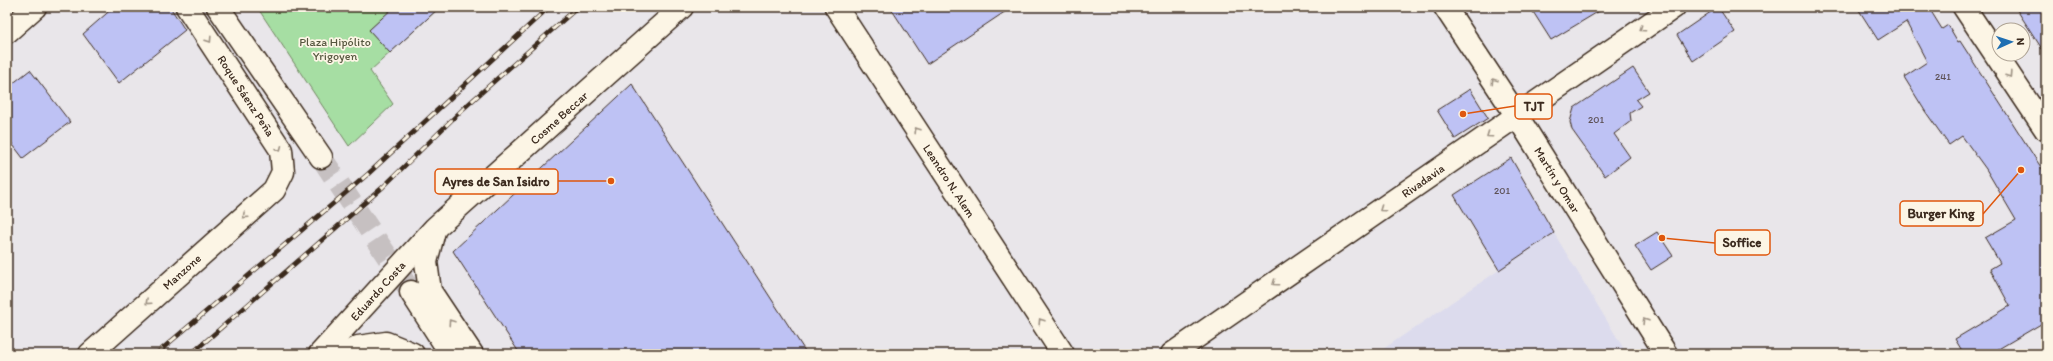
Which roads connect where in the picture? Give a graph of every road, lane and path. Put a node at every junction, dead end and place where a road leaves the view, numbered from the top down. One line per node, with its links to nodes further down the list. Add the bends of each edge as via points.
1 (35, 7): 9 (street)
2 (187, 7): 13 (street, Roque Sáenz Peña, one-way to 13, via 281,150 283,172)
3 (218, 7): 12 (street)
4 (682, 7): 14 (street, Cosme Beccar)
5 (836, 7): 22 (street, Leandro N. Alem, one-way to 5)
6 (1445, 7): 10 (street, Martín y Omar, one-way to 6)
7 (1674, 7): 10 (street, Rivadavia, one-way to 10)
8 (1964, 7): 11 (street, one-way to 11)
9 (7, 32)
10 (1517, 116): 23 (street, Rivadavia, one-way to 23); 24 (street, Martín y Omar, one-way to 10)
11 (2046, 130)
12 (321, 157)
13 (274, 190): 16 (street, Manzone, one-way to 16)
14 (435, 228): 17 (street, Eduardo Costa); 21 (street, one-way to 14, via 430,291 426,262)
15 (411, 292): 20 (street)
16 (90, 354)
17 (320, 354)
18 (345, 354): 19 (street, via 358,347 386,343)
19 (413, 354)
20 (451, 354)
21 (472, 354)
22 (1063, 354)
23 (1172, 354)
24 (1666, 354)

